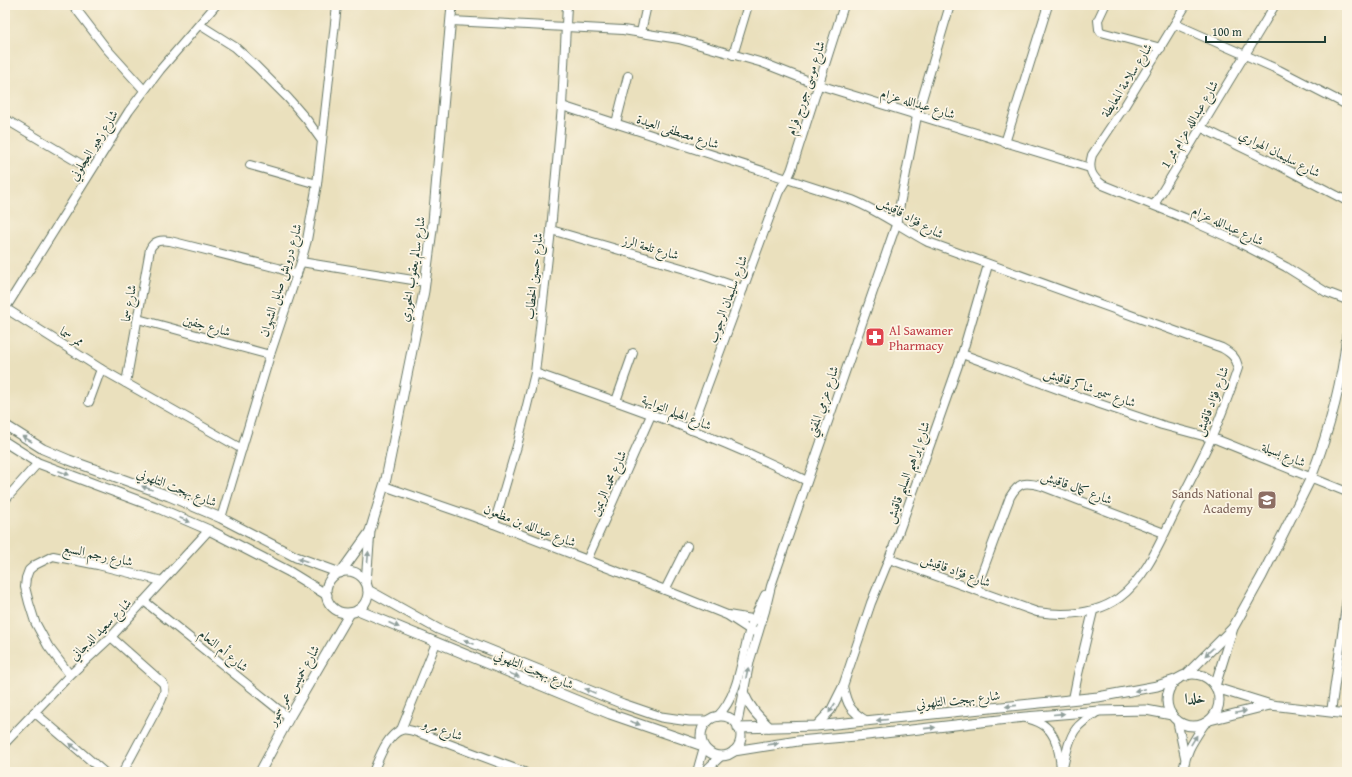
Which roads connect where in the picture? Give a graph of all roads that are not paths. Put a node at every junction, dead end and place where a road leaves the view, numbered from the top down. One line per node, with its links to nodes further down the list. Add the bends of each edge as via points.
1 (73, 5): 24 (street, via 106,48)
2 (216, 5): 16 (street, شارع زهير العجلوني)
3 (337, 5): 31 (street, شارع درويش صايل الشهوان)
4 (452, 5): 14 (street, شارع سالم يعقوب الخوري)
5 (567, 5): 17 (street, شارع حسين الخطاب)
6 (646, 5): 18 (street)
7 (748, 5): 21 (street)
8 (844, 5): 23 (street, شارع موسى جورج فرام)
9 (950, 5): 27 (street, شارع عزمي المفتي)
10 (1048, 5): 32 (street)
11 (1105, 5): 19 (street, via 1098,20 1101,32)
12 (1186, 5): 15 (street, شارع سلامة المعايطة)
13 (1275, 5): 20 (street, شارع عبدالله عزام ممر 1)
14 (451, 21): 17 (street, شارع عبدالله عزام); 45 (street, شارع سالم يعقوب الخوري, via 433,222)
15 (1176, 24): 19 (street, شارع سلامة المعايطة); 20 (street)
16 (200, 25): 24 (street, شارع زهير العجلوني); 31 (street, via 235,47 256,66 298,109)
17 (565, 26): 18 (street, شارع عبدالله عزام); 26 (street, شارع حسين الخطاب)
18 (641, 32): 21 (street, شارع عبدالله عزام, via 679,39)
19 (1161, 48): 34 (street, شارع سلامة المعايطة, via 1098,144 1092,155)
20 (1244, 54): 25 (street); 30 (street, شارع عبدالله عزام ممر 1)
21 (733, 55): 23 (street, شارع عبدالله عزام, via 763,63)
22 (628, 76): 29 (street)
23 (819, 85): 27 (street, شارع عبدالله عزام); 36 (street, شارع موسى جورج فرام)
24 (144, 90): 35 (street, شارع زهير العجلوني)
25 (1347, 105)
26 (562, 106): 29 (street, شارع مصطفى العيدة); 41 (street, شارع حسين الخطاب)
27 (917, 116): 32 (street, شارع عبدالله عزام); 40 (street, شارع عزمي المفتي)
28 (5, 119): 35 (street)
29 (616, 124): 36 (street, شارع مصطفى العيدة)
30 (1202, 128): 38 (street, شارع سليمان الهواري); 39 (street, شارع عبدالله عزام ممر 1)
31 (322, 141): 37 (street, شارع درويش صايل الشهوان)
32 (1005, 143): 34 (street, شارع عبدالله عزام)
33 (250, 165): 37 (street)
34 (1090, 168): 39 (street, شارع عبدالله عزام, via 1096,180 1103,185)
35 (91, 170): 48 (street, شارع زهير العجلوني)
36 (788, 178): 40 (street, شارع فؤاد قاقيش, via 858,202); 46 (street, شارع سليمان الرجوب, via 778,194)
37 (317, 184): 42 (street, شارع درويش صايل الشهوان)
38 (1347, 201)
39 (1154, 205): 47 (street, شارع عبدالله عزام, via 1254,250 1326,292)
40 (896, 224): 43 (street, شارع فؤاد قاقيش, via 928,242); 67 (street, شارع عزمي المفتي)
41 (551, 230): 46 (street, شارع تلعة الرز); 55 (street, شارع حسين الخطاب)
42 (301, 262): 44 (street, شارع درويش صايل الشهوان); 45 (street)
43 (988, 265): 52 (street, شارع إبراهيم السليم قاقيش); 62 (street, شارع فؤاد قاقيش, via 1228,352 1236,359 1238,368)
44 (297, 275): 49 (street, شارع سما, via 278,268 161,240 150,248); 53 (street, شارع درويش صايل الشهوان)
45 (425, 282): 68 (street, شارع سالم يعقوب الخوري)
46 (744, 289): 61 (street, شارع سليمان الرجوب)
47 (1347, 300)
48 (5, 308): 54 (street, ممر سما)
49 (138, 319): 53 (street, شارع جفين); 56 (street, شارع سما)
50 (1347, 335): 66 (street, via 1335,408)
51 (633, 353): 57 (street)
52 (962, 354): 62 (street, شارع سمير شاكر قاقيش, via 1162,425); 77 (street, شارع إبراهيم السليم قاقيش)
53 (270, 355): 64 (street, شارع درويش صايل الشهوان)
54 (101, 369): 56 (street, ممر سما); 58 (street)
55 (535, 373): 57 (street, شارع الهيلم التوايهة); 72 (street, شارع حسين الخطاب)
56 (126, 383): 64 (street)
57 (616, 401): 59 (street, شارع الهيلم التوايهة)
58 (89, 402)
59 (651, 414): 61 (street, شارع الهيلم التوايهة); 78 (street, شارع محمد الريمين)
60 (5, 425): 71 (street, شارع بهجت التلهوني, one-way to 60, via 43,449)
61 (691, 430): 67 (street, شارع الهيلم التوايهة)
62 (1211, 438): 66 (street, شارع بسيلة); 75 (street, شارع فؤاد قاقيش)
63 (5, 442): 65 (street, شارع بهجت التلهوني)
64 (242, 449): 71 (street, شارع درويش صايل الشهوان)
65 (38, 463): 70 (street); 73 (street, شارع بهجت التلهوني, one-way to 73)
66 (1311, 478): 69 (street, شارع بسيلة); 91 (street)
67 (806, 481): 90 (street, شارع عزمي المفتي)
68 (384, 486): 72 (street, شارع عبدالله بن مظعون); 74 (street, شارع سالم يعقوب الخوري)
69 (1347, 492)
70 (5, 500)
71 (221, 518): 79 (street, شارع بهجت التلهوني, one-way to 71, via 296,558)
72 (494, 524): 78 (street, شارع عبدالله بن مظعون)
73 (209, 530): 80 (street, شارع سعيد الدجاني); 84 (street, شارع بهجت التلهوني, via 288,571)
74 (370, 531): 79 (street, شارع سالم يعقوب الخوري); 81 (street, شارع سالم يعقوب الخوري, one-way to 74)
75 (1164, 533): 82 (street, شارع كمال قاقيش, via 1042,486 1022,483 1015,488 1010,497); 87 (street, شارع فؤاد قاقيش, via 1144,570 1127,592)
76 (686, 546): 83 (street)
77 (889, 559): 82 (street, شارع فؤاد قاقيش); 97 (street, شارع إبراهيم السليم قاقيش)
78 (587, 560): 83 (street, شارع عبدالله بن مظعون)
79 (341, 573): 81 (street, via 358,574); 84 (street, via 334,576 330,582)
80 (162, 581): 86 (street, شارع سعيد الدجاني); 95 (street, شارع رجم السبع, via 53,556 29,570 25,587 35,622 48,646)
81 (367, 586): 88 (street, via 366,602); 110 (street, شارع بهجت التلهوني, one-way to 81, via 661,717 623,704 438,629)
82 (976, 589): 87 (street, شارع فؤاد قاقيش, via 1037,612 1076,614)
83 (665, 590): 89 (street, شارع عبدالله بن مظعون)
84 (327, 595): 88 (street, via 335,609 345,613)
85 (1347, 599): 104 (street)
86 (144, 601): 93 (street, شارع سعيد الدجاني); 109 (street, شارع أم النعام)
87 (1093, 610): 100 (street)
88 (354, 611): 94 (street, شارع بهجت التلهوني, one-way to 94); 109 (street, شارع خميس عمر سمور)
89 (727, 614): 90 (street, شارع عبدالله بن مظعون); 92 (street, شارع عبدالله بن مظعون)
90 (758, 620): 92 (street, شارع عزمي المفتي)
91 (1233, 628): 96 (street, one-way to 96); 98 (street)
92 (754, 632): 99 (street, شارع عزمي المفتي, one-way to 92); 106 (street, شارع عزمي المفتي, via 734,690)
93 (111, 637): 95 (street, شارع سعيد الدجاني); 123 (street, via 165,687)
94 (436, 643): 116 (street); 118 (street, شارع بهجت التلهوني, one-way to 118, via 610,714)
95 (70, 675): 103 (street, شارع سعيد الدجاني)
96 (1181, 678): 98 (street, via 1193,674 1202,676); 100 (street, شارع بهجت التلهوني, one-way to 100, via 1124,693); 108 (street, via 1172,685 1167,700 1168,708)
97 (843, 686): 111 (street, via 848,706); 114 (street, شارع إبراهيم السليم قاقيش, one-way to 114, via 831,710)
98 (1216, 687): 101 (street); 112 (street, via 1219,705 1216,713)
99 (743, 692): 113 (street, شارع عزمي المفتي); 115 (street, via 753,711)
100 (1074, 699): 111 (street, شارع بهجت التلهوني, one-way to 111)
101 (1271, 705): 104 (street); 112 (street, one-way to 101)
102 (1099, 711): 107 (street, شارع بهجت التلهوني, one-way to 102); 108 (street, شارع بهجت التلهوني, via 1146,710); 129 (street, via 1075,730)
103 (34, 712): 117 (street, شارع سعيد الدجاني); 122 (street, one-way to 103)
104 (1331, 712): 105 (street)
105 (1347, 714)
106 (717, 717): 110 (street); 113 (street, via 728,718)
107 (1025, 717): 119 (street, شارع بهجت التلهوني, one-way to 107, via 798,741); 129 (street, via 1045,726 1054,736)
108 (1174, 717): 112 (street, via 1190,726); 121 (street)
109 (289, 718): 124 (street, شارع خميس عمر سمور)
110 (708, 721): 118 (street, via 701,733)
111 (867, 721): 114 (street, شارع بهجت التلهوني)
112 (1208, 721): 121 (street, one-way to 112)
113 (738, 726): 115 (street, شارع بهجت التلهوني); 119 (street, via 740,740)
114 (816, 726): 115 (street, شارع بهجت التلهوني)
115 (769, 727)
116 (401, 730): 125 (street, via 387,744); 126 (street, شارع مرو, via 412,730)
117 (5, 743)
118 (704, 746): 120 (street, via 712,754); 127 (street)
119 (734, 751): 120 (street)
120 (721, 756): 128 (street)
121 (1185, 757): 130 (street)
122 (104, 772)
123 (122, 772)
124 (260, 772)
125 (373, 772)
126 (524, 772)
127 (696, 772)
128 (704, 772)
129 (1062, 772)
130 (1183, 772)

